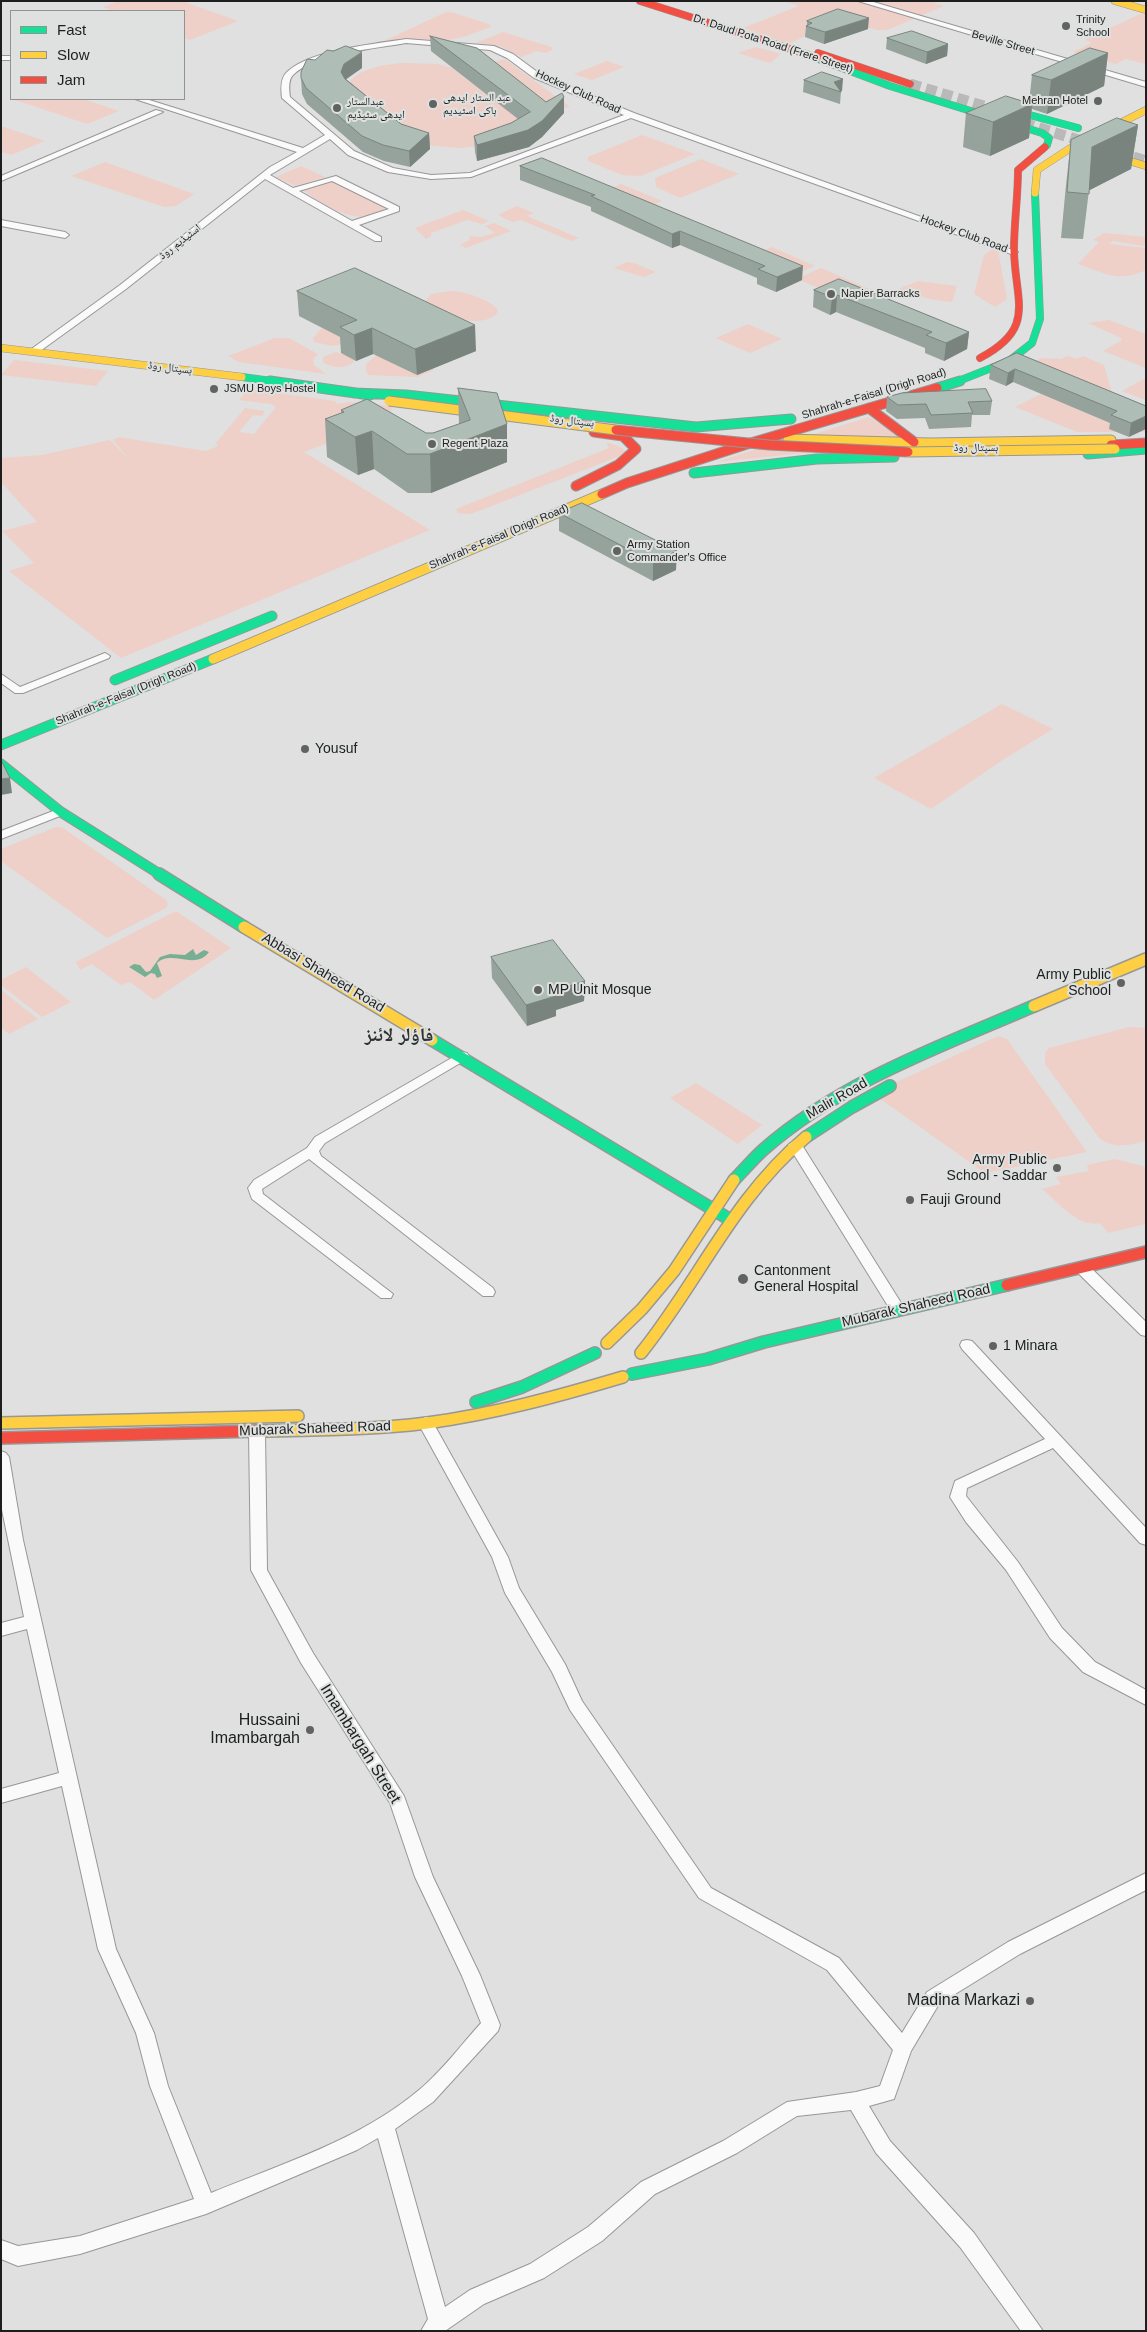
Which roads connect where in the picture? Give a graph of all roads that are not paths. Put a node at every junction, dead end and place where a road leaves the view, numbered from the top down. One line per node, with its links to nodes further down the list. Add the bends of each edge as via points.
1 (640, 1): 8 (main road, Dr. Daud Pota Road (Frere Street))
2 (660, 1): 8 (main road, Dr. Daud Pota Road (Frere Street), via 911,84)
3 (861, 1): 9 (street, Beville Street)
4 (1115, 1): 7 (main road)
5 (1129, 1): 6 (main road)
6 (1146, 6)
7 (1146, 10)
8 (808, 55): 18 (main road, via 890,86 1042,133 1049,138)
9 (1146, 85)
10 (1146, 98): 12 (main road)
11 (142, 100): 20 (street)
12 (1129, 105)
13 (1016, 111): 18 (main road, via 1082,126)
14 (1143, 111): 19 (main road, via 1109,134 1106,140 1090,142); 24 (main road, via 1069,149 1037,170)
15 (159, 112): 23 (street)
16 (631, 115): 17 (street, Hockey Club Road, via 471,175 431,177 377,165 351,153); 17 (street, Hockey Club Road, via 537,76 502,51 406,42 345,51 309,62 289,74 285,85 286,98); 30 (street, Hockey Club Road)
17 (330, 136): 20 (street, اسٹیڈیم روڈ)
18 (1048, 145): 30 (main road, via 1026,160 1018,170)
19 (1084, 151): 21 (main road, via 1099,152); 24 (main road, via 1072,155)
20 (302, 152): 22 (street, اسٹیڈیم روڈ)
21 (1146, 166)
22 (266, 176): 25 (street); 32 (street, اسٹیڈیم روڈ)
23 (1, 179)
24 (1035, 183): 36 (main road, Shahrah-e-Faisal (Drigh Road), via 1040,319 1032,344 1009,361 967,379)
25 (292, 191): 27 (street); 27 (street, via 333,178 396,209)
26 (3, 224): 28 (street)
27 (352, 224): 29 (street)
28 (65, 235)
29 (378, 239)
30 (1014, 252): 34 (main road, via 1020,316 1011,337 991,353)
31 (1, 348): 32 (main road, ہسپتال روڈ)
32 (32, 352): 35 (main road, ہسپتال روڈ)
33 (1, 354): 35 (main road, ہسپتال روڈ)
34 (973, 361)
35 (354, 395): 41 (main road, ہسپتال روڈ, bridge, via 673,437 824,449 992,452); 43 (main road, Shahrah-e-Faisal (Drigh Road), via 406,395 696,427 796,417); 45 (main road, Shahrah-e-Faisal (Drigh Road), via 368,402 428,412 623,436 636,449 633,456 572,488)
36 (869, 408): 37 (main road, Shahrah-e-Faisal (Drigh Road)); 39 (main road)
37 (771, 437): 38 (main road); 46 (main road, Shahrah-e-Faisal (Drigh Road))
38 (809, 440): 39 (main road); 44 (main road)
39 (914, 442): 40 (main road)
40 (1146, 442): 41 (main road, ہسپتال روڈ)
41 (1113, 447): 42 (main road, ہسپتال روڈ)
42 (1146, 448): 44 (main road, via 1091,454)
43 (687, 450)
44 (827, 458): 46 (main road)
45 (632, 468)
46 (627, 483): 51 (main road, Shahrah-e-Faisal (Drigh Road), via 208,662)
47 (284, 610): 50 (main road, Shahrah-e-Faisal (Drigh Road))
48 (106, 656): 49 (street, via 19,691)
49 (1, 677)
50 (102, 686)
51 (1, 745)
52 (1, 764): 53 (main road, Abbasi Shaheed Road)
53 (61, 812): 54 (street); 58 (main road, Abbasi Shaheed Road, via 236,922)
54 (1, 835)
55 (1146, 959): 62 (main road, Malir Road, via 956,1039 837,1097 800,1120 748,1164 729,1184)
56 (1146, 972): 57 (main road)
57 (1092, 995)
58 (462, 1056): 61 (street, via 320,1140); 62 (main road, Abbasi Shaheed Road)
59 (902, 1080): 60 (main road, Malir Road, via 840,1114)
60 (795, 1145): 63 (main road, Malir Road, via 752,1187); 68 (street)
61 (312, 1151): 66 (street, via 316,1159); 67 (street, via 259,1182 255,1188 257,1196)
62 (712, 1210): 63 (main road, Abbasi Shaheed Road); 70 (main road, Malir Road, via 694,1243 650,1300)
63 (729, 1219): 72 (main road, Malir Road, via 676,1308)
64 (1146, 1252): 65 (main road, Mubarak Shaheed Road)
65 (1082, 1268): 68 (main road, Mubarak Shaheed Road); 69 (street)
66 (488, 1292)
67 (386, 1294)
68 (898, 1310): 73 (main road, Mubarak Shaheed Road)
69 (1146, 1331)
70 (607, 1344): 72 (main road, via 627,1343); 76 (main road, Malir Road, via 594,1358 499,1397)
71 (967, 1345): 82 (street)
72 (641, 1354): 73 (main road, Mubarak Shaheed Road); 75 (main road, Malir Road, via 641,1366)
73 (687, 1363): 75 (main road, Mubarak Shaheed Road)
74 (602, 1373): 75 (main road)
75 (628, 1375): 79 (main road, Mubarak Shaheed Road, via 539,1402)
76 (465, 1404)
77 (312, 1415): 78 (main road, Mubarak Shaheed Road)
78 (1, 1423)
79 (426, 1423): 80 (main road, Mubarak Shaheed Road); 91 (street, via 500,1557 511,1589 559,1669 576,1705 705,1893 833,1964)
80 (257, 1432): 81 (main road, Mubarak Shaheed Road); 93 (street, Imambargah Street, via 259,1570 308,1661 398,1801 424,1877 491,2025 426,2096)
81 (1, 1438)
82 (1055, 1441): 84 (street); 87 (street, via 960,1485 958,1497 1012,1566 1056,1634 1089,1667)
83 (1, 1457): 85 (street, via 15,1540)
84 (1146, 1540)
85 (34, 1621): 86 (street); 88 (street)
86 (1, 1630)
87 (1146, 1698)
88 (68, 1777): 89 (street); 94 (street, via 107,1948 145,2033 159,2086)
89 (1, 1796)
90 (1146, 1880): 91 (street, via 1014,1948 933,1998)
91 (903, 2048): 92 (street, via 888,2093)
92 (856, 2100): 96 (street, via 794,2108 730,2147 648,2188 595,2234 537,2271 477,2297); 97 (street, via 883,2146 967,2240)
93 (384, 2125): 94 (street, via 350,2144); 96 (street)
94 (206, 2205): 95 (street, via 80,2246 18,2256)
95 (1, 2249)
96 (435, 2326)
97 (1033, 2331)

